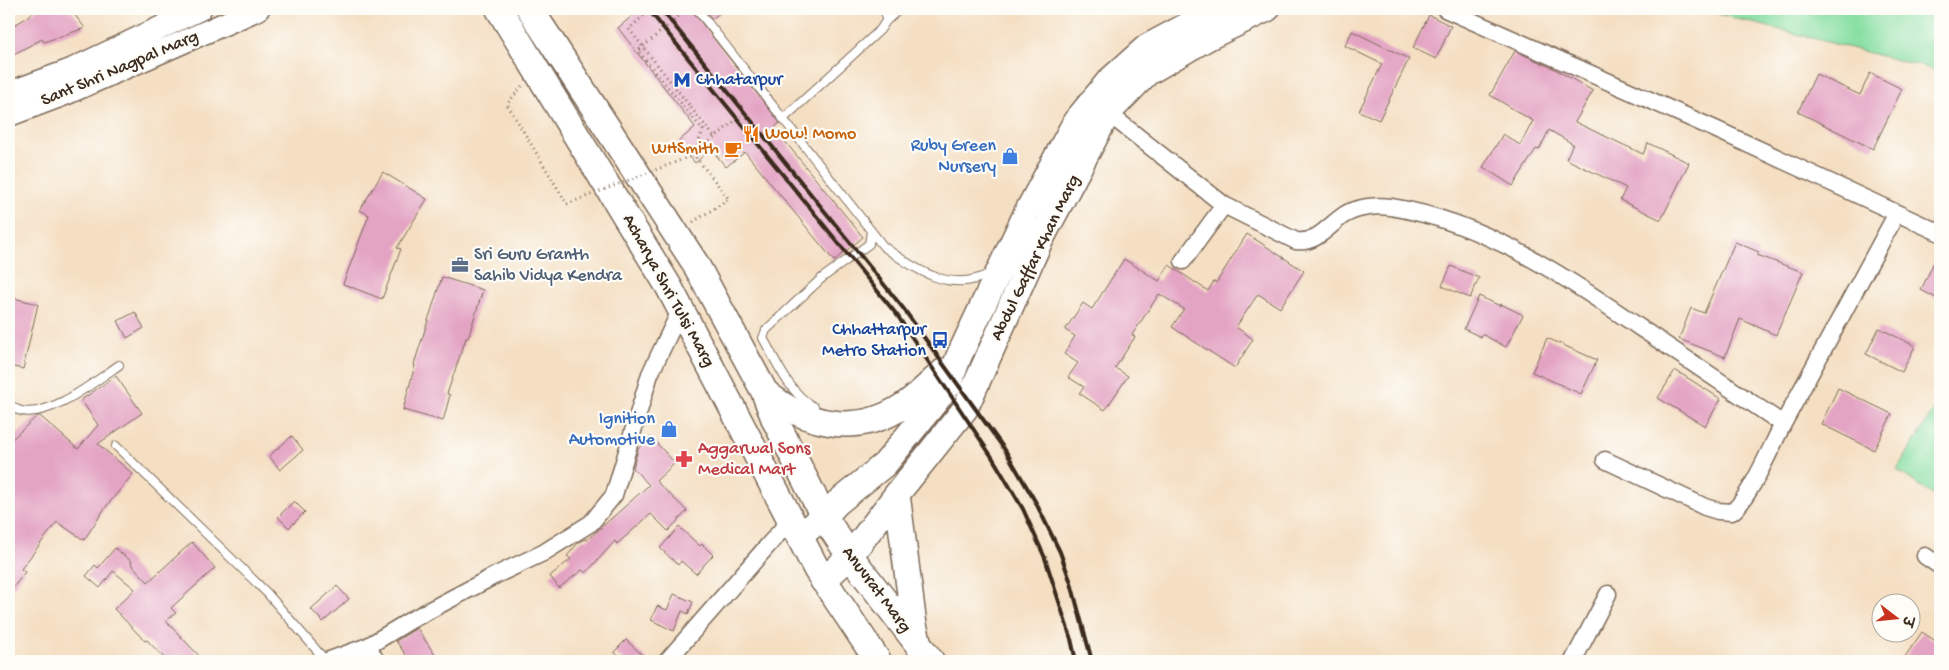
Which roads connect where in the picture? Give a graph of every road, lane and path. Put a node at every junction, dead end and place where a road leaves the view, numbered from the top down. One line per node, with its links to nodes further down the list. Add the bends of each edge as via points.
1 (200, 9): 15 (main road, Sant Shri Nagpal Marg, via 71,70)
2 (258, 9): 17 (main road, Sant Shri Nagpal Marg, via 65,94)
3 (499, 9): 14 (highway, Acharya Shri Tulsi Marg)
4 (530, 9): 25 (highway, Acharya Shri Tulsi Marg)
5 (651, 9): 20 (path, bridge, via 629,29)
6 (687, 9): 21 (path, via 638,51 703,130)
7 (696, 9): 19 (lane)
8 (886, 9): 13 (lane)
9 (899, 9): 13 (lane)
10 (1218, 9): 28 (main road, Abdul Gaffar Khan Marg, via 1147,47 1104,87 1076,120)
11 (1266, 9): 16 (main road, Abdul Gaffar Khan Marg, via 1209,37 1147,74)
12 (1446, 9): 23 (street)
13 (886, 21): 19 (lane)
14 (537, 68): 21 (path, bridge, via 507,104 567,204); 29 (highway, Acharya Shri Tulsi Marg)
15 (9, 93)
16 (1108, 113): 22 (street); 38 (main road, Abdul Gaffar Khan Marg, via 1039,243 965,409)
17 (9, 115)
18 (741, 116): 20 (path)
19 (783, 119): 24 (lane)
20 (715, 138): 21 (path)
21 (694, 155): 25 (path, via 729,199)
22 (1224, 205): 27 (street); 35 (street, via 1283,236 1304,242 1345,215 1375,206 1416,213 1474,230 1588,292)
23 (1897, 213): 26 (street); 35 (street)
24 (871, 231): 28 (lane, via 883,246 902,260 937,278 956,282 978,280); 34 (lane, via 869,244 815,283 766,330 763,338 793,390 803,401 832,416)
25 (676, 233): 32 (highway, Acharya Shri Tulsi Marg)
26 (1940, 233)
27 (1183, 261)
28 (1000, 266): 30 (main road, Abdul Gaffar Khan Marg)
29 (681, 309): 40 (highway, Acharya Shri Tulsi Marg); 46 (street, via 650,374 614,495 591,523 543,553 411,620)
30 (959, 356): 34 (main road, via 901,407); 39 (main road, Abdul Gaffar Khan Marg, via 948,386 885,464)
31 (119, 365): 33 (lane, via 60,404 31,411 19,410)
32 (764, 391): 34 (main road, via 790,411 806,418 838,424); 39 (highway, Acharya Shri Tulsi Marg, via 775,420)
33 (9, 404)
34 (855, 423)
35 (1783, 424): 37 (street, via 1749,488 1732,512 1704,507)
36 (116, 446): 48 (lane, via 267,593)
37 (1605, 460)
38 (896, 494): 41 (main road, Abdul Gaffar Khan Marg); 47 (main road, via 914,625)
39 (824, 516): 40 (main road, Abdul Gaffar Khan Marg); 41 (highway, Anuvrat Marg)
40 (795, 527): 44 (highway, Acharya Shri Tulsi Marg); 50 (street)
41 (850, 556): 44 (main road, Abdul Gaffar Khan Marg); 47 (highway, Anuvrat Marg)
42 (1925, 556): 43 (street)
43 (1940, 566)
44 (823, 580): 51 (highway, Anuvrat Marg)
45 (1608, 594): 52 (street)
46 (368, 646): 48 (street); 49 (street)
47 (926, 655)
48 (326, 661)
49 (376, 661)
50 (667, 661)
51 (878, 661)
52 (1572, 661)

